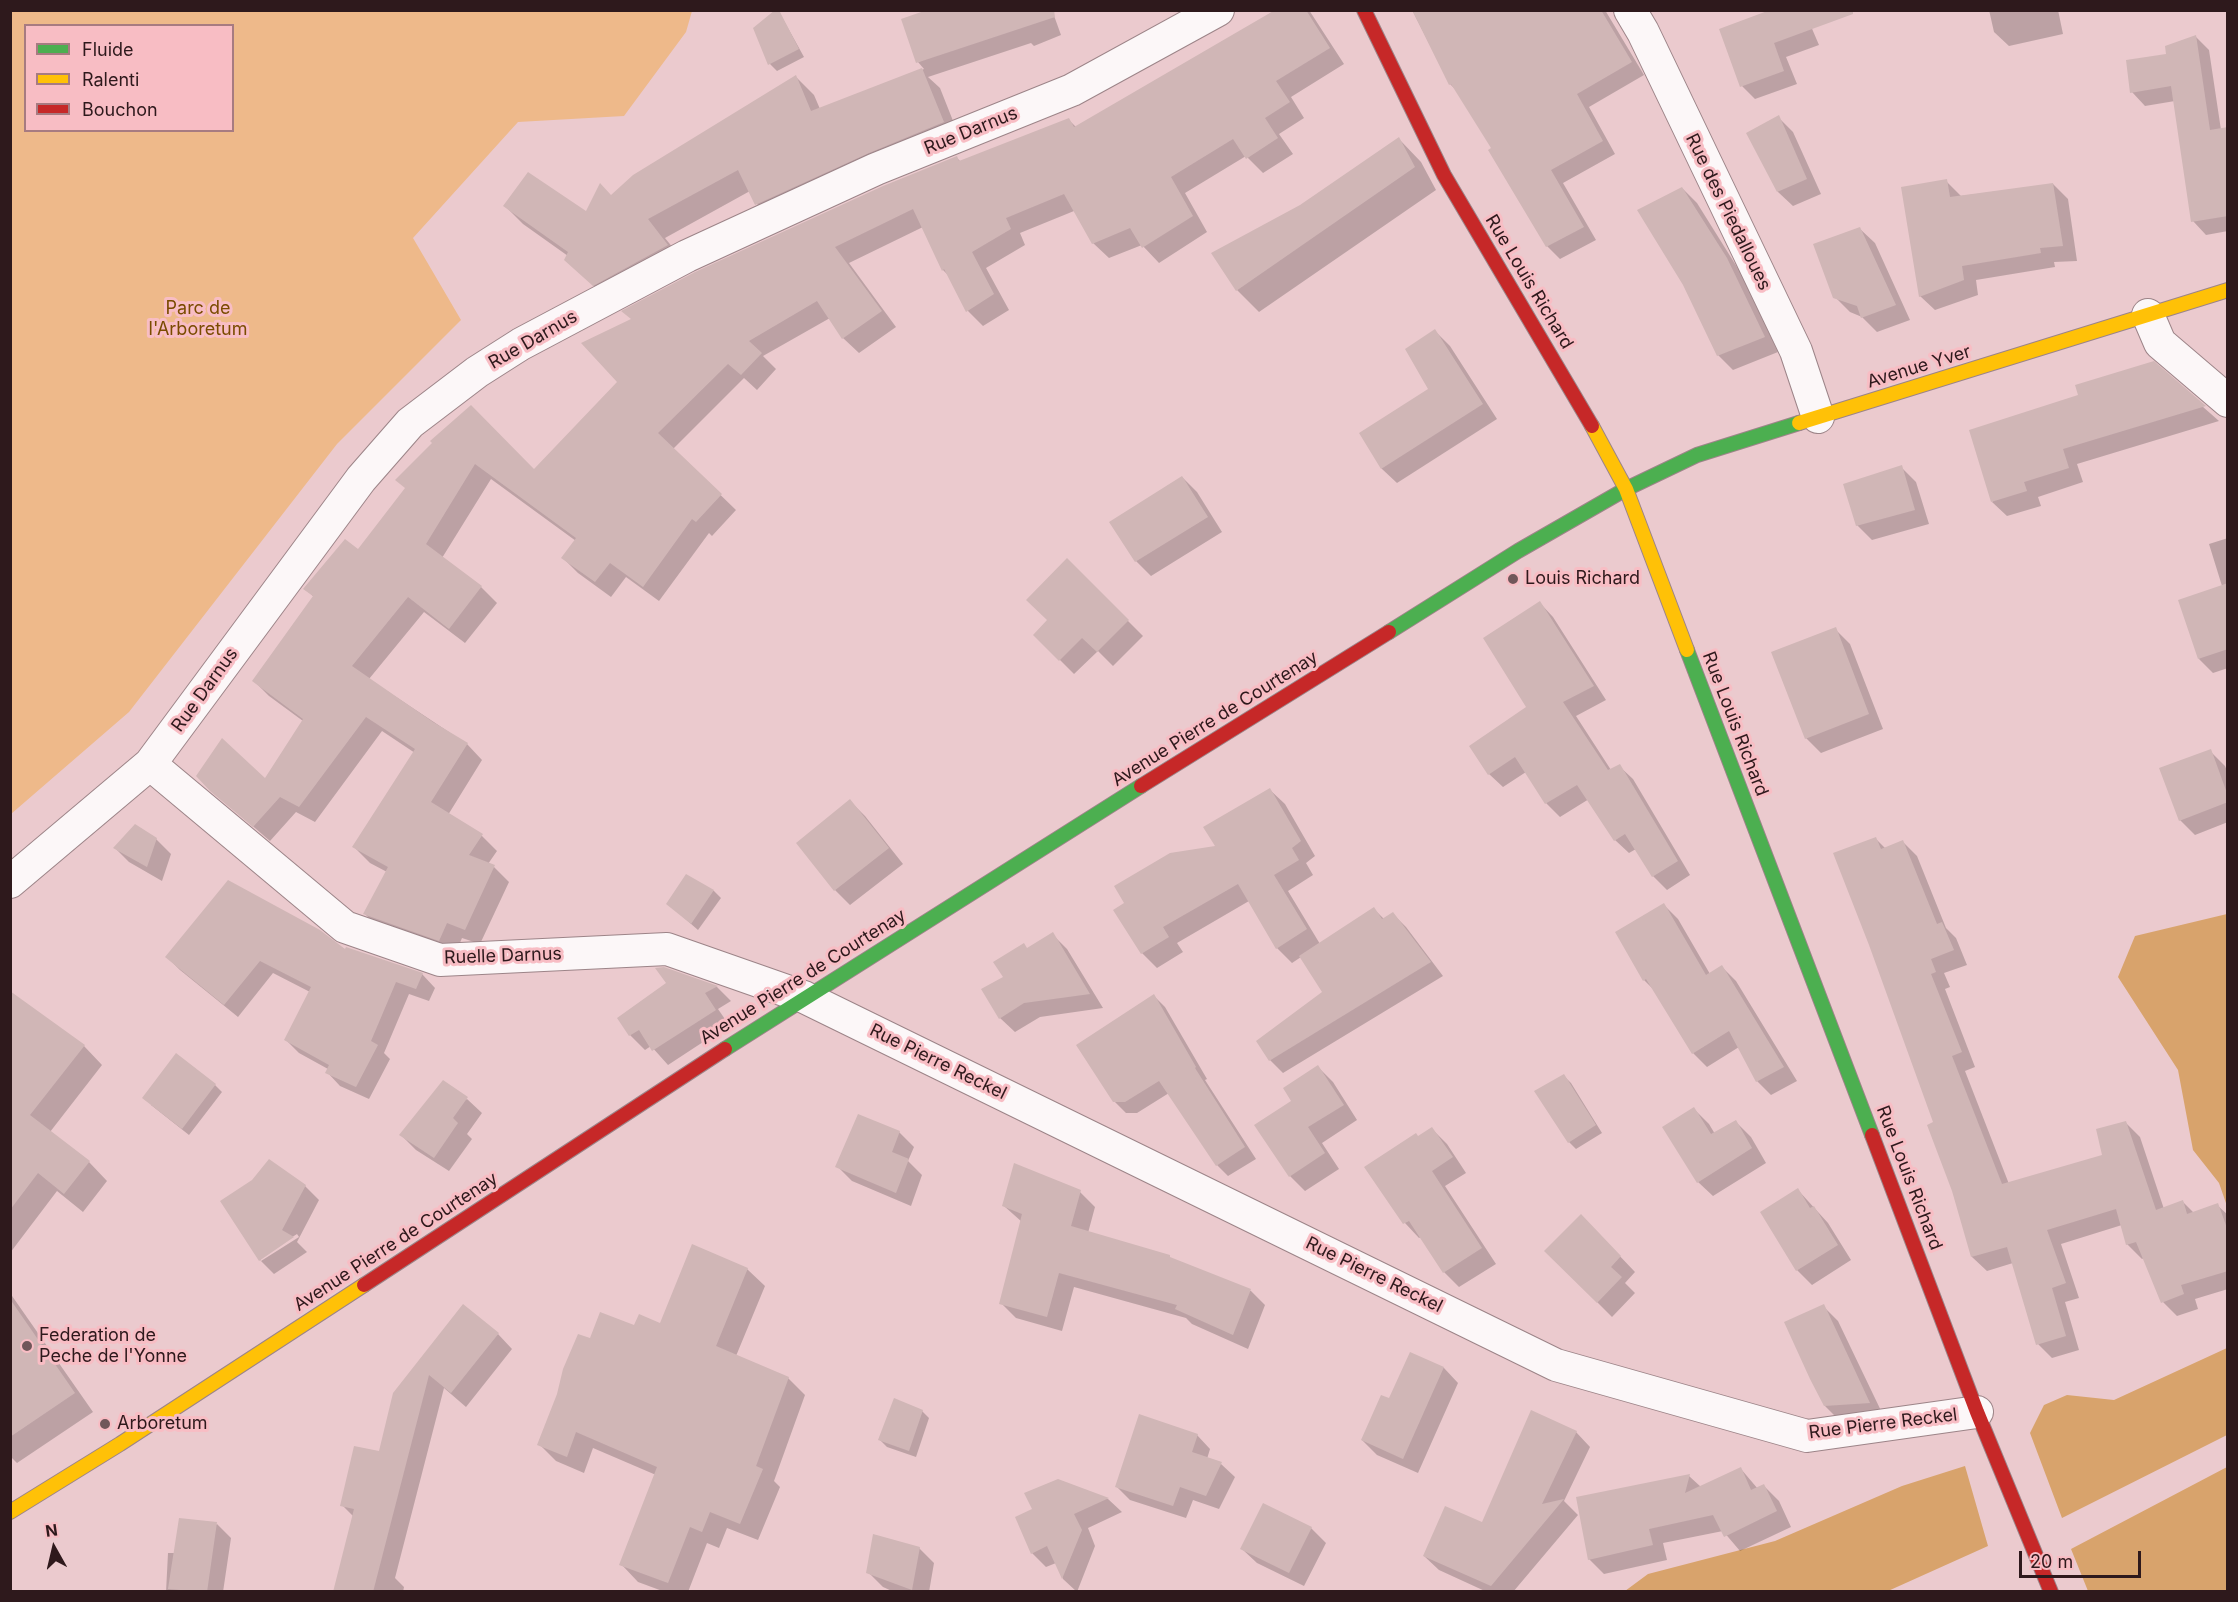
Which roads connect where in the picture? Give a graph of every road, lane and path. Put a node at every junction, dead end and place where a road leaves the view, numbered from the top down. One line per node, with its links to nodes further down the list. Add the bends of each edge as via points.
1 (1218, 10): 9 (street, Rue Darnus, via 1072,90 876,169 687,256 521,344 477,372 410,423 361,479)
2 (1364, 10): 8 (main road, Rue Louis Richard, via 1444,175 1578,399)
3 (1630, 10): 7 (street, Rue des Piedalloues, via 1796,351)
4 (2228, 290): 5 (main road, Avenue Yver)
5 (2148, 315): 6 (street, via 2160,344); 7 (main road, Avenue Yver)
6 (2228, 401)
7 (1818, 417): 8 (main road, Avenue Yver, via 1697,455)
8 (1626, 489): 11 (main road, Avenue Pierre de Courtenay, via 1518,551); 12 (main road, Rue Louis Richard)
9 (150, 765): 10 (street, Rue Darnus); 11 (street, Ruelle Darnus, via 345,927 440,960 667,949)
10 (10, 882)
11 (804, 996): 12 (street, Rue Pierre Reckel, via 1556,1365 1807,1436); 13 (main road, Avenue Pierre de Courtenay)
12 (1977, 1412): 14 (main road, Rue Louis Richard)
13 (10, 1512)
14 (2051, 1592)

